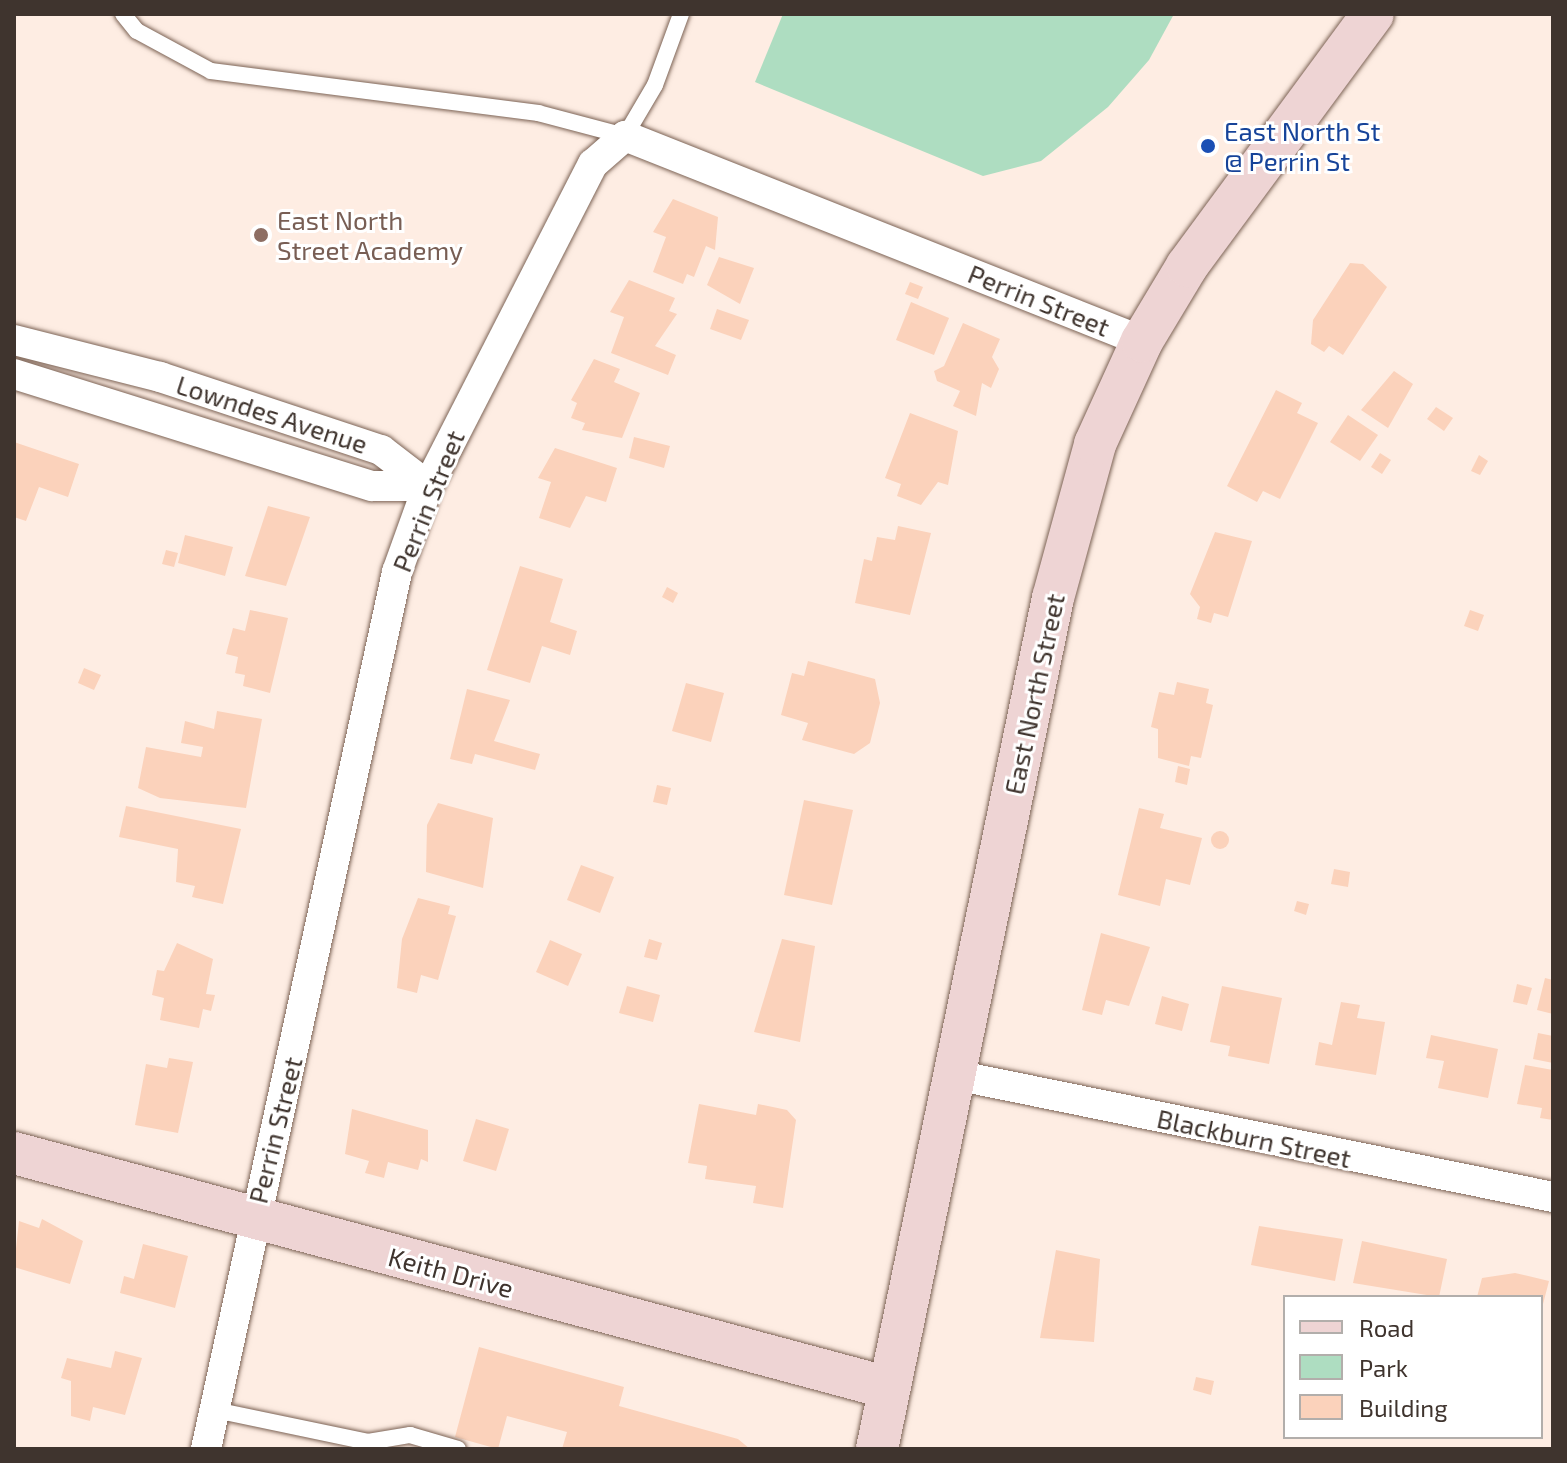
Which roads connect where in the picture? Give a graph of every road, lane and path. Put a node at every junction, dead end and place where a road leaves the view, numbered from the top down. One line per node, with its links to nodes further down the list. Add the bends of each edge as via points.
1 (123, 14): 4 (lane, via 137,31 211,71 538,113)
2 (681, 14): 4 (lane, via 655,85)
3 (1373, 14): 6 (main road, East North Street, via 1187,266)
4 (625, 136): 6 (street, Perrin Street); 8 (street, Perrin Street, via 575,188)
5 (14, 340): 8 (street, Lowndes Avenue, via 160,377 381,450)
6 (1142, 341): 9 (main road, East North Street, via 1076,505)
7 (14, 374): 8 (street, Lowndes Avenue, via 372,486)
8 (428, 486): 12 (street, Perrin Street, via 397,572)
9 (955, 1075): 11 (street, Blackburn Street); 13 (main road, East North Street)
10 (14, 1153): 12 (main road, Keith Drive)
11 (1553, 1197)
12 (254, 1219): 13 (main road, Keith Drive); 14 (street, Perrin Street)
13 (889, 1388): 17 (main road, East North Street)
14 (215, 1410): 15 (street, Perrin Street); 16 (lane, via 368,1442 410,1435)
15 (206, 1449)
16 (458, 1449)
17 (877, 1449)

